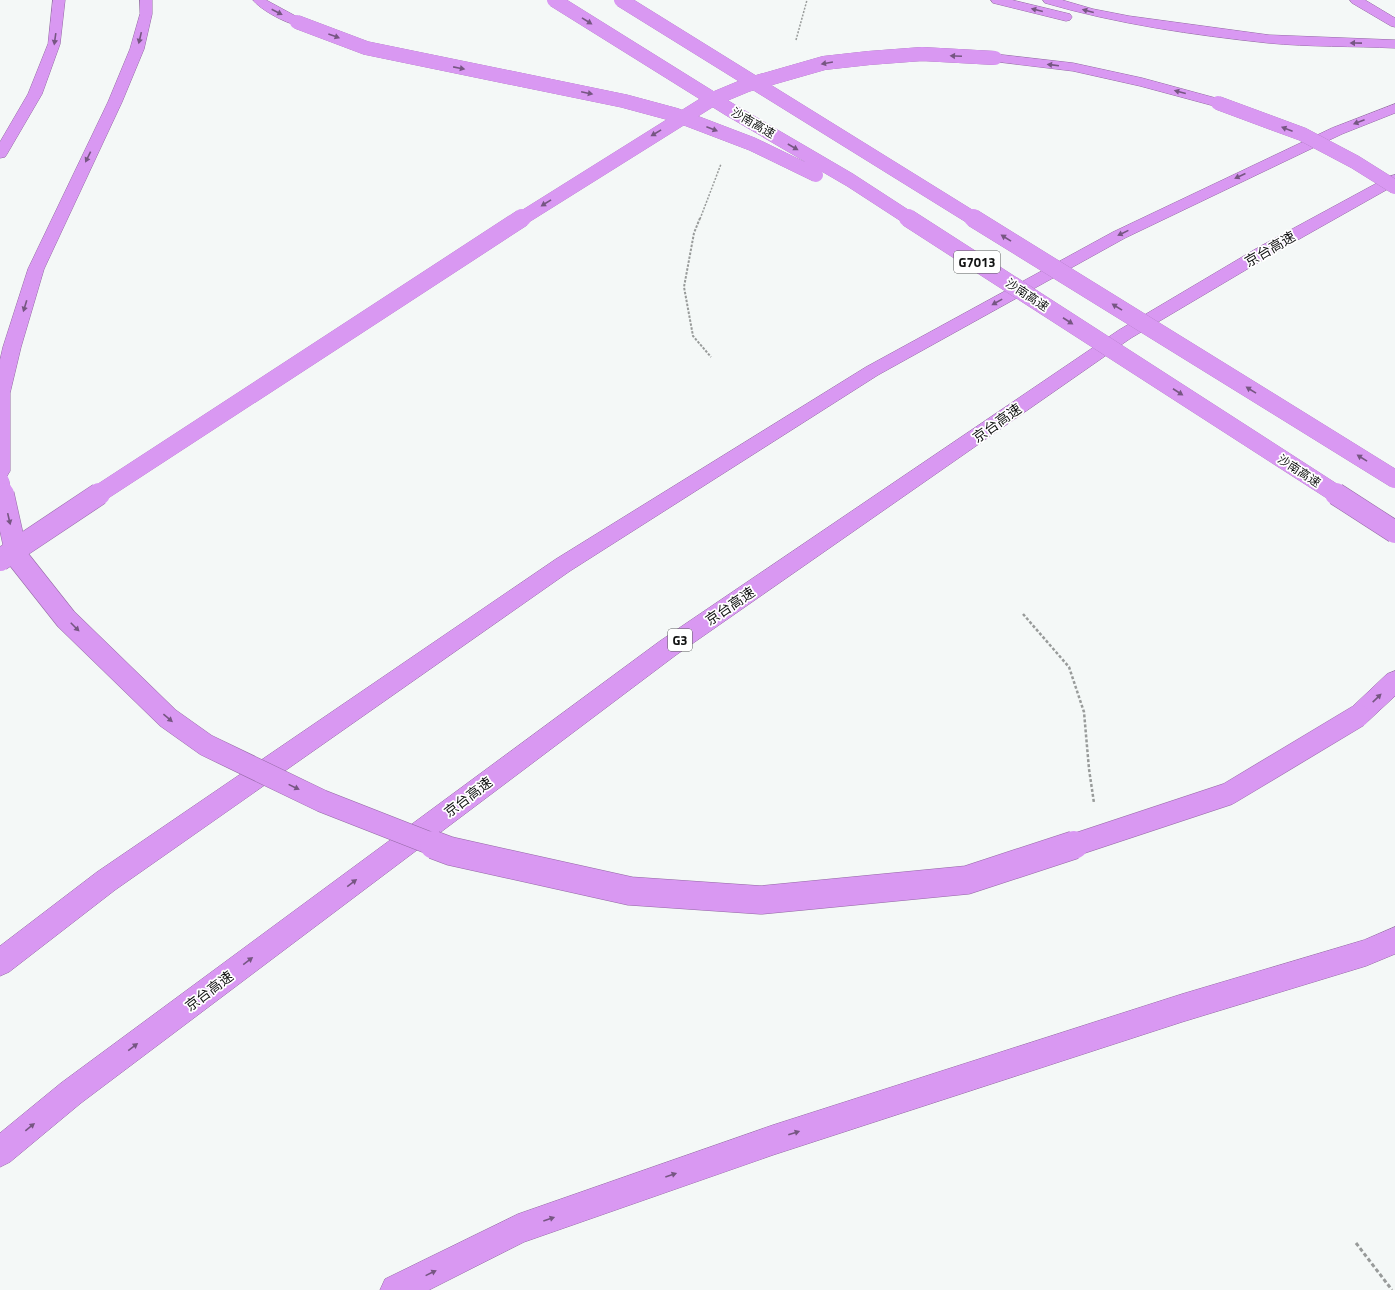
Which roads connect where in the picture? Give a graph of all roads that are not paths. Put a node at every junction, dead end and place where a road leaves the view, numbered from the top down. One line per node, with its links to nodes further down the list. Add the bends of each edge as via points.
1 (59, 0): 13 (highway, one-way to 13, via 54,44 35,94)
2 (146, 0): 16 (highway, one-way to 16, via 146,14 138,49 36,269 1,392)
3 (259, 0): 15 (highway, one-way to 15, bridge, via 297,22 366,48 624,101 676,116 752,144)
4 (554, 0): 15 (highway, 沙南高速 / G7013, one-way to 15, bridge, via 732,111 850,180)
5 (621, 0): 17 (highway, G7013, one-way to 5, bridge)
6 (997, 0): 10 (highway, one-way to 6, via 1166,33 1121,27)
7 (1049, 0): 10 (highway, one-way to 7, via 1129,20)
8 (1356, 0): 9 (highway)
9 (1395, 23)
10 (1269, 39): 11 (highway, one-way to 10)
11 (1395, 44)
12 (1395, 108): 23 (highway, one-way to 23, via 1337,131 1119,235 872,371 563,565 106,881)
13 (0, 154)
14 (1393, 183): 20 (highway, one-way to 20, bridge, via 1302,134 1218,103 1142,82 1073,67 995,58 922,54 824,63 747,85 711,100 523,217); 24 (highway, 京台高速 / G3, one-way to 14, via 71,1094 668,648 1125,334 1265,251)
15 (941, 239): 19 (highway, 沙南高速 / G7013, one-way to 19, bridge)
16 (0, 471)
17 (1395, 479)
18 (0, 481): 21 (highway, one-way to 21, bridge, via 17,557 66,619 168,718 206,745 322,801 450,851 630,891 761,900 967,880 1228,794 1358,716)
19 (1395, 532)
20 (0, 560)
21 (1395, 681)
22 (1395, 940): 25 (highway, one-way to 22, via 518,1229 765,1142 1182,1008 1366,953)
23 (0, 963)
24 (0, 1152)
25 (396, 1290)

